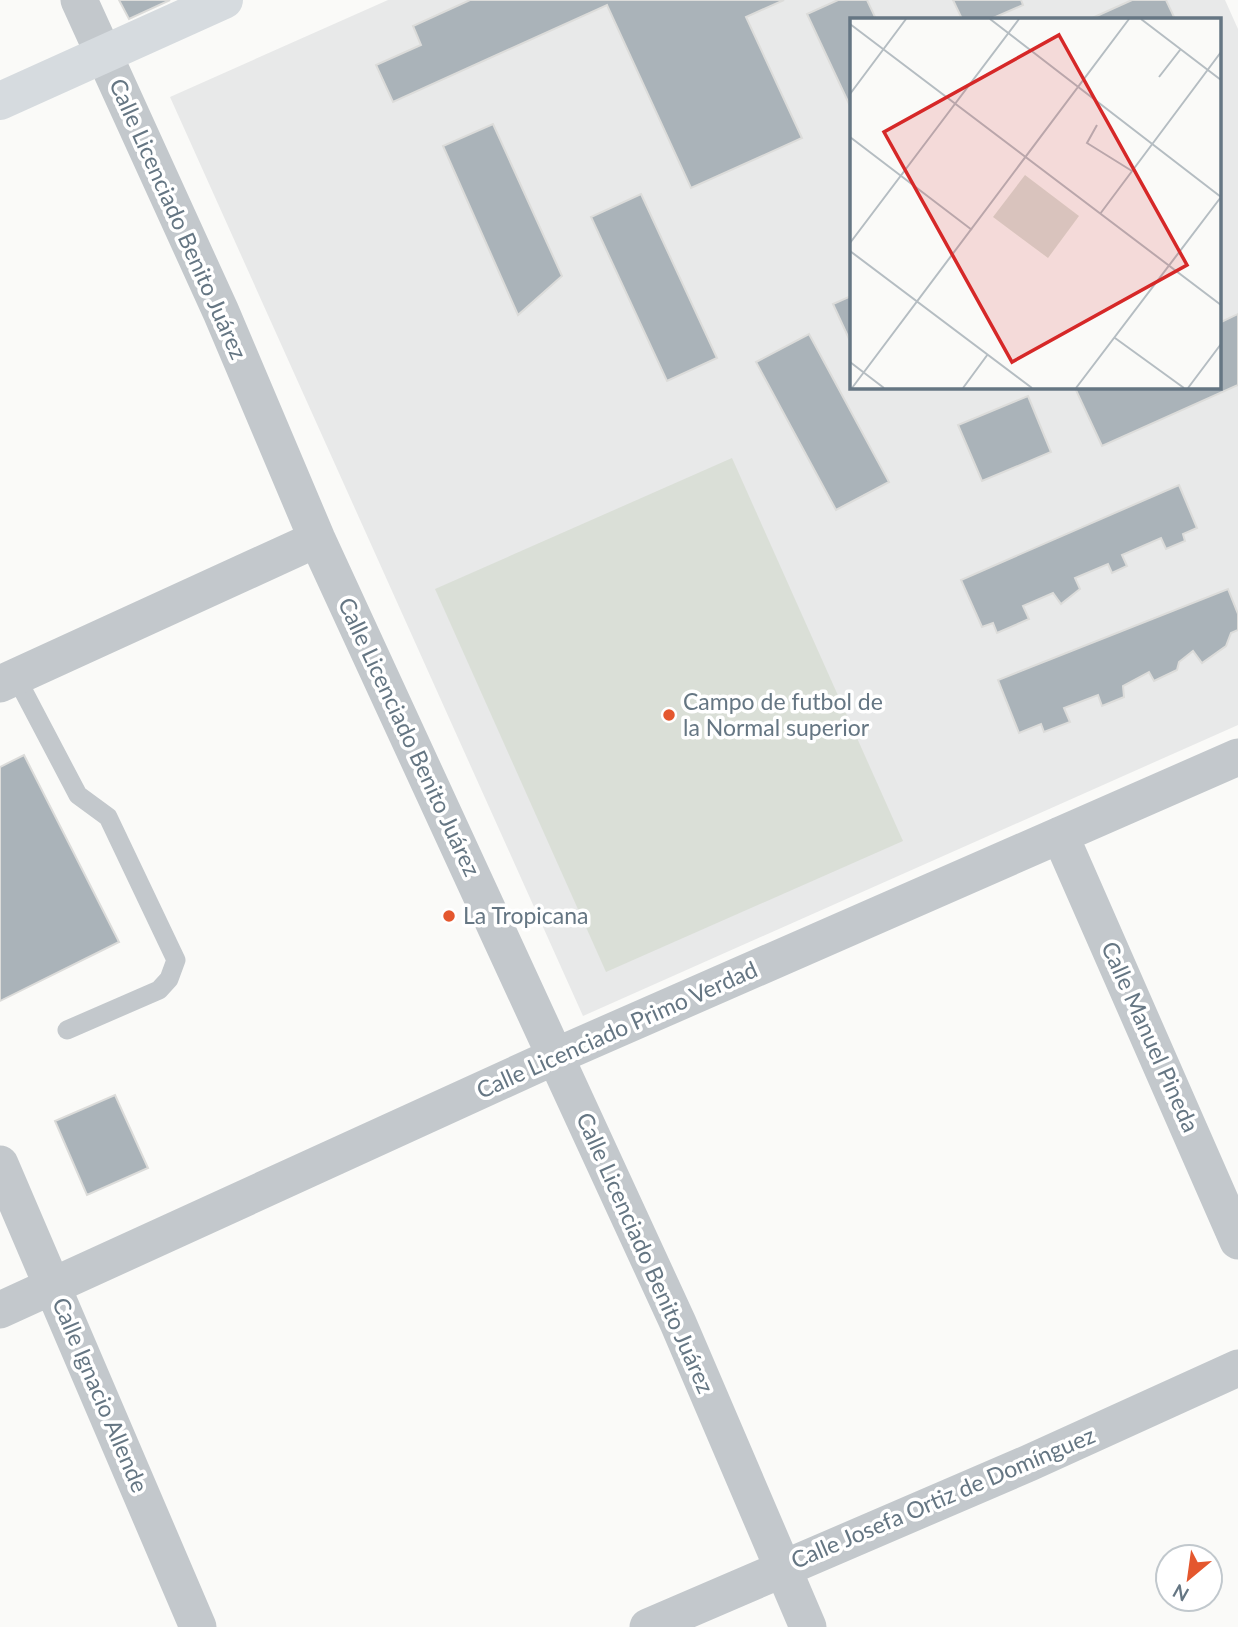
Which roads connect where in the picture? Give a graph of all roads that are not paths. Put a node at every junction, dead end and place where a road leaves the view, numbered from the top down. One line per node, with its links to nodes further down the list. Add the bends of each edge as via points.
1 (79, 0): 3 (street, Calle Licenciado Benito Juárez)
2 (224, 0): 3 (street)
3 (105, 56): 4 (street); 5 (street, Calle Licenciado Benito Juárez)
4 (0, 101)
5 (317, 539): 6 (street); 10 (street, Calle Licenciado Benito Juárez)
6 (8, 680): 9 (lane, via 78,796 108,817 176,960 159,990)
7 (1238, 757): 8 (street, Calle Licenciado Primo Verdad)
8 (1060, 835): 10 (street, Calle Licenciado Primo Verdad); 12 (street, Calle Manuel Pineda)
9 (67, 1030)
10 (556, 1056): 13 (street, Calle Licenciado Primo Verdad); 16 (street, Calle Licenciado Benito Juárez, via 678,1323)
11 (0, 1164): 13 (street, Calle Ignacio Allende)
12 (1238, 1241)
13 (53, 1286): 14 (street, Calle Licenciado Primo Verdad); 17 (street, Calle Ignacio Allende)
14 (0, 1310)
15 (1238, 1368): 16 (street, Calle Josefa Ortiz de Domínguez)
16 (782, 1567): 18 (street, Calle Josefa Ortiz de Domínguez); 19 (street, Calle Licenciado Benito Juárez)
17 (198, 1627)
18 (648, 1627)
19 (808, 1627)

